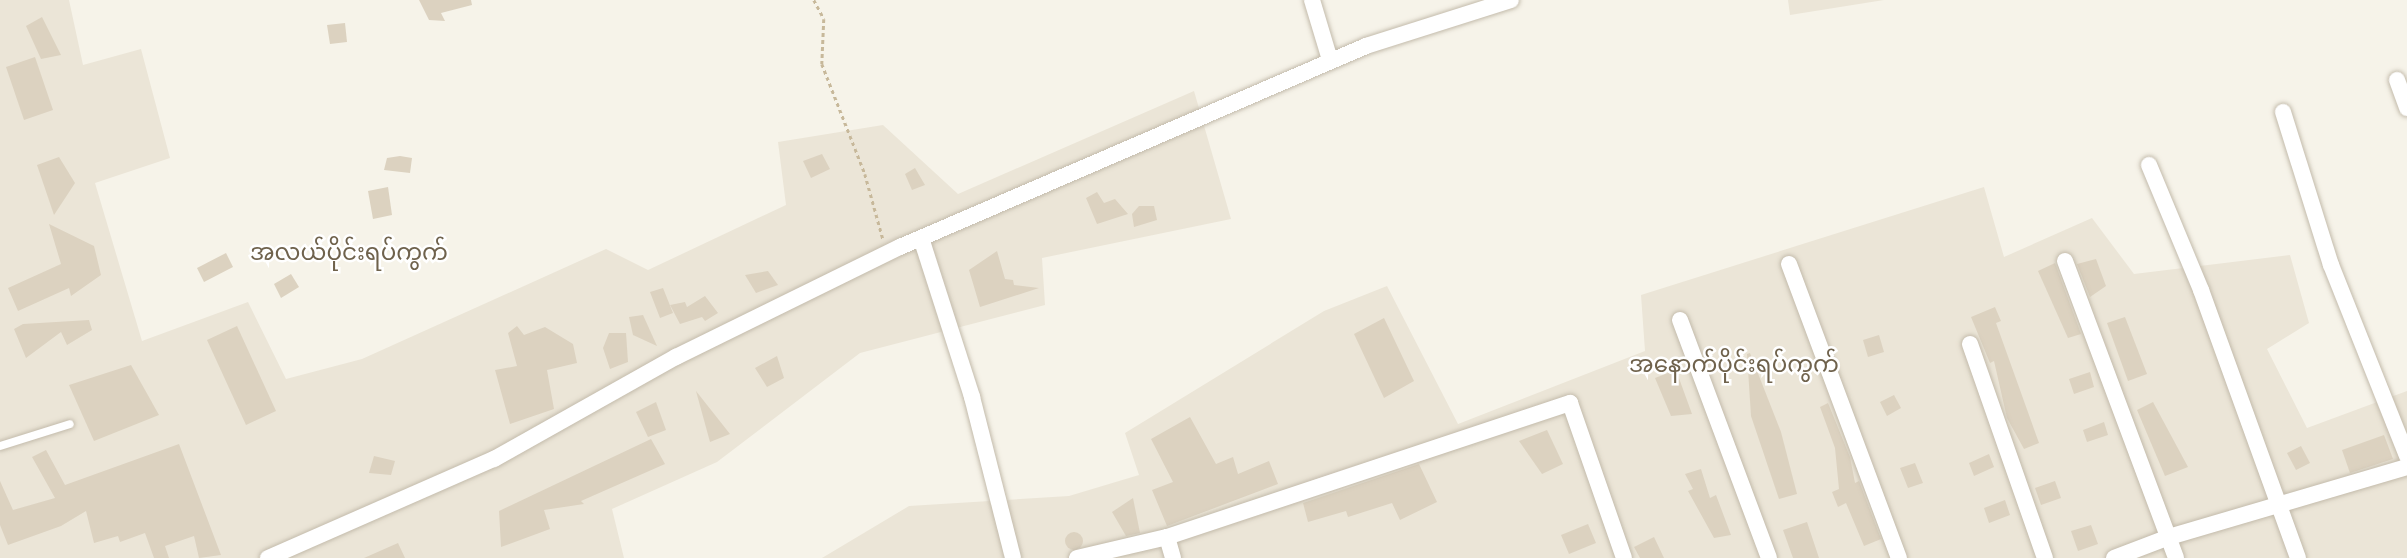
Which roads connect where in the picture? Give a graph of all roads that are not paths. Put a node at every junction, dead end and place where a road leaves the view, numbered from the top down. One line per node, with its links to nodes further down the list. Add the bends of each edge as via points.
1 (1312, 0): 3 (street)
2 (1510, 0): 3 (street)
3 (1331, 61): 8 (street)
4 (2398, 80): 5 (street)
5 (2407, 108)
6 (2283, 112): 15 (street, via 2332,265)
7 (2149, 165): 17 (street, via 2201,290)
8 (922, 241): 20 (street, via 890,252 676,357 494,459); 21 (street, via 972,397)
9 (2065, 261): 19 (street)
10 (1788, 264): 26 (street)
11 (1680, 320): 25 (street)
12 (1970, 344): 27 (street)
13 (71, 424): 14 (lane)
14 (0, 446)
15 (2407, 456)
16 (2407, 467): 17 (street)
17 (2278, 505): 19 (street); 30 (street)
18 (1167, 537): 22 (street); 23 (street); 24 (street, via 1570,402)
19 (2169, 537): 28 (street); 29 (street)
20 (268, 558)
21 (1013, 558)
22 (1077, 558)
23 (1172, 558)
24 (1624, 558)
25 (1769, 558)
26 (1899, 558)
27 (2045, 558)
28 (2114, 558)
29 (2176, 558)
30 (2298, 558)

